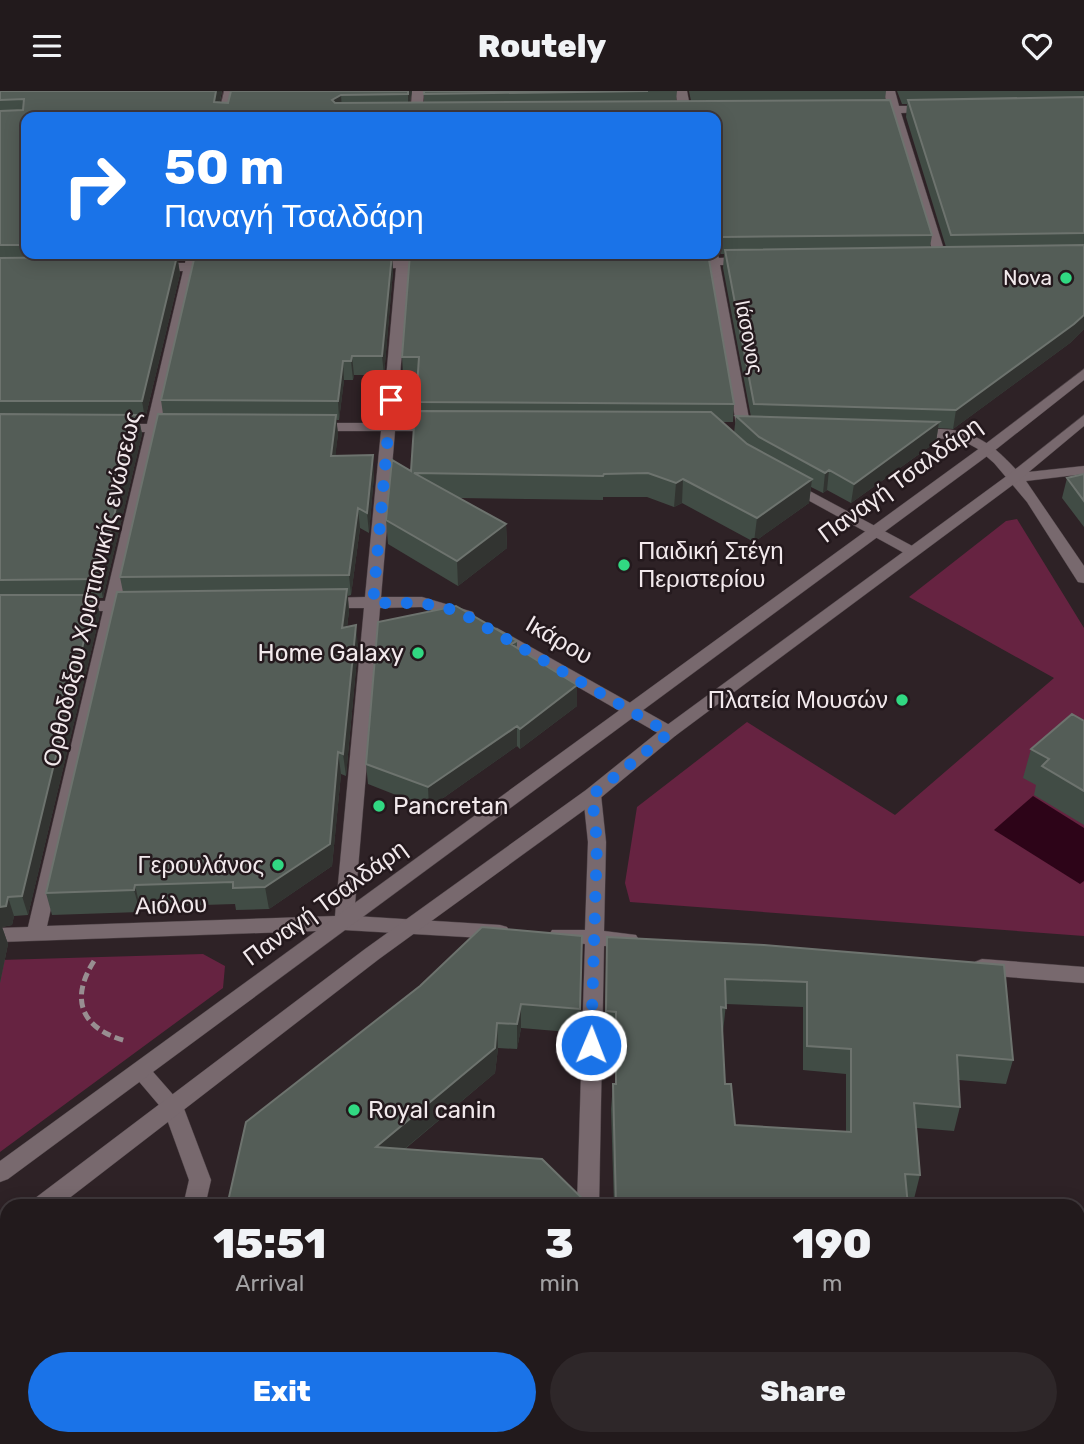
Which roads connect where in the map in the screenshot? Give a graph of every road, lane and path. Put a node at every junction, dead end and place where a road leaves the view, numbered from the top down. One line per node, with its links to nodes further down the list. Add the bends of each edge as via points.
1 (230, 91): 8 (street)
2 (418, 91): 9 (street)
3 (681, 91): 10 (street)
4 (889, 91): 7 (street)
5 (949, 109): 7 (street)
6 (856, 110): 7 (street)
7 (895, 110): 15 (street)
8 (225, 112)
9 (416, 112)
10 (684, 112)
11 (721, 258): 17 (street)
12 (403, 259): 19 (street); 20 (street); 26 (street)
13 (702, 259): 18 (street)
14 (712, 259): 31 (street, Ιάσονος, via 751,429)
15 (941, 259)
16 (191, 260): 21 (street); 22 (street); 29 (street, Ορθοδόξου Χριστιανικής ενώσεως)
17 (767, 261)
18 (673, 262)
19 (443, 264)
20 (349, 265)
21 (149, 267)
22 (230, 267)
23 (1084, 373): 33 (street, Παναγή Τσαλδάρη)
24 (1084, 419): 36 (street)
25 (298, 427): 26 (street)
26 (388, 427): 27 (street); 41 (street)
27 (456, 427)
28 (97, 428): 29 (street)
29 (153, 428): 30 (street); 43 (street, Ορθοδόξου Χριστιανικής ενώσεως)
30 (192, 428)
31 (725, 429)
32 (896, 434): 33 (street, via 965,436)
33 (989, 447): 36 (street); 37 (street, Παναγή Τσαλδάρη)
34 (1084, 470): 36 (street)
35 (773, 475): 37 (street)
36 (1013, 478): 38 (street); 39 (street, via 1039,507)
37 (873, 531): 38 (street); 45 (street, Παναγή Τσαλδάρη)
38 (911, 551): 46 (street)
39 (1084, 578)
40 (304, 603): 41 (street, Ικάρου)
41 (373, 603): 45 (street, Ικάρου, via 422,603 458,611); 48 (street)
42 (153, 605): 43 (street)
43 (112, 606): 44 (street); 52 (street, Ορθοδόξου Χριστιανικής ενώσεως)
44 (62, 607)
45 (631, 709): 46 (street, Ικάρου); 48 (street, Παναγή Τσαλδάρη)
46 (669, 733): 47 (street)
47 (592, 795): 49 (street); 55 (street, via 597,842)
48 (344, 923): 49 (street, Αιόλου); 50 (street, Αιόλου); 59 (street, Παναγή Τσαλδάρη)
49 (409, 928): 51 (street, Αιόλου); 61 (street)
50 (125, 931): 52 (street, Αιόλου); 59 (path, via 102,950 85,973 79,992 83,1011 97,1032 113,1039)
51 (515, 933)
52 (36, 934): 54 (street, Αιόλου)
53 (541, 934): 55 (street)
54 (0, 935)
55 (594, 937): 56 (street); 65 (street)
56 (648, 941)
57 (961, 965): 58 (street)
58 (1084, 975)
59 (182, 1040): 60 (street, Παναγή Τσαλδάρη)
60 (140, 1072): 61 (street); 62 (street, Παναγή Τσαλδάρη)
61 (173, 1106): 63 (street); 64 (street, via 200,1180)
62 (0, 1173)
63 (51, 1199)
64 (196, 1199)
65 (588, 1199)

